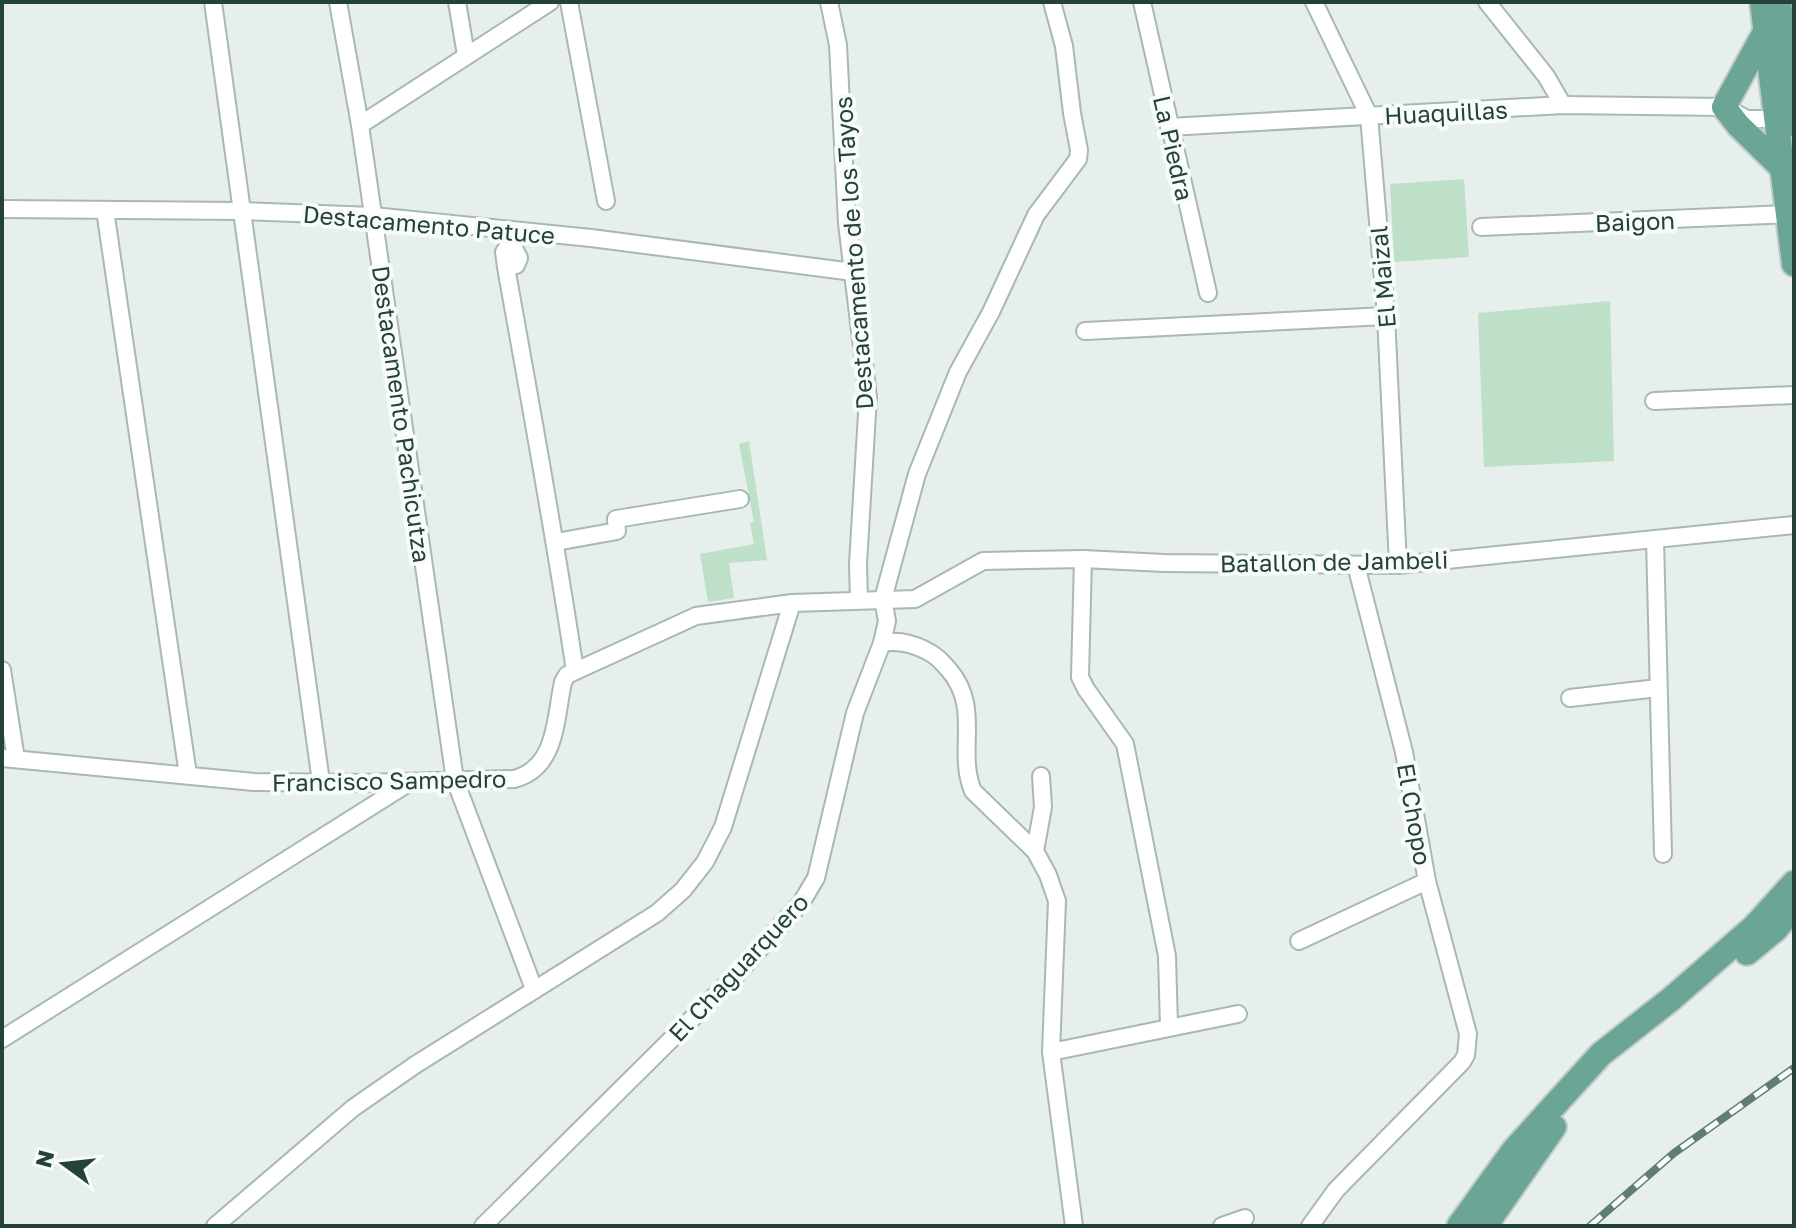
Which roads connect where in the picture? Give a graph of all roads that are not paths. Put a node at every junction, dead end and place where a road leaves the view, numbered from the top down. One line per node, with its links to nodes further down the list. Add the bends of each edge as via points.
1 (213, 2): 26 (street)
2 (338, 2): 20 (street, Destacamento Pachicutza)
3 (457, 2): 14 (street)
4 (550, 2): 14 (street)
5 (569, 2): 23 (street)
6 (829, 2): 32 (street, Destacamento de los Tayos, via 838,45)
7 (1052, 2): 45 (street, El Chaguarquero, via 1064,46 1078,159 1036,215 958,372 917,474)
8 (1142, 2): 21 (street, La Piedra)
9 (1314, 2): 18 (street, El Maizal)
10 (1487, 2): 16 (street)
11 (1762, 2): 13 (main road)
12 (1779, 2): 15 (main road)
13 (1765, 32): 15 (main road); 17 (main road)
14 (466, 55): 20 (street)
15 (1779, 78): 17 (street, via 1741,87); 19 (main road)
16 (1563, 105): 17 (street, Huaquillas); 18 (street, Huaquillas)
17 (1724, 107): 19 (street, Huaquillas, via 1747,119); 22 (main road)
18 (1369, 116): 21 (street, Huaquillas); 34 (street, El Maizal)
19 (1788, 121): 22 (main road)
20 (360, 125): 28 (street, Destacamento Pachicutza)
21 (1169, 127): 33 (street, La Piedra)
22 (1782, 168): 27 (main road)
23 (606, 201)
24 (2, 209): 25 (street, Destacamento Patuce)
25 (105, 210): 26 (street, Destacamento Patuce); 54 (street)
26 (242, 211): 28 (street, Destacamento Patuce); 57 (street)
27 (1789, 214): 29 (street, Baigon); 30 (main road)
28 (373, 216): 32 (street, Destacamento Patuce); 56 (street, Destacamento Pachicutza)
29 (1481, 227)
30 (1794, 264)
31 (506, 267): 41 (street)
32 (853, 272): 46 (street, Destacamento de los Tayos, via 868,397)
33 (1208, 293)
34 (1386, 316): 35 (street); 44 (street, El Maizal)
35 (1085, 331)
36 (1794, 395): 37 (street)
37 (1654, 401)
38 (740, 499): 41 (street, via 616,519 617,531)
39 (1794, 525): 40 (street, Batallon de Jambeli)
40 (1655, 540): 44 (street, Batallon de Jambeli); 51 (street)
41 (556, 542): 50 (street)
42 (1083, 559): 43 (street, Batallon de Jambeli); 45 (street, Batallon de Jambeli, via 983,561 915,599); 68 (street, via 1080,677 1125,744 1167,956)
43 (1356, 565): 44 (street, Batallon de Jambeli); 61 (street, El Chopo, via 1404,752)
44 (1398, 565)
45 (883, 599): 46 (street); 48 (street, El Chaguarquero, via 887,621)
46 (859, 600): 47 (street)
47 (792, 603): 50 (street, via 696,616); 66 (street, via 736,792 705,862 657,913)
48 (882, 643): 59 (street, via 913,644 935,654 957,679 969,727 968,781); 73 (street, El Chaguarquero, via 855,713 816,878 801,903 737,974)
49 (2, 670): 53 (street)
50 (575, 671): 56 (street, Francisco Sampedro, via 563,682 548,752 531,773 514,779)
51 (1658, 688): 52 (street); 60 (street)
52 (1570, 698)
53 (9, 759): 54 (street, Francisco Sampedro)
54 (188, 775): 57 (street, Francisco Sampedro)
55 (1041, 776): 59 (street, via 1043,807)
56 (455, 780): 58 (street, Francisco Sampedro); 66 (street, Destacamento Pachicutza)
57 (321, 782): 58 (street, Francisco Sampedro)
58 (412, 782): 69 (street)
59 (1035, 851): 70 (street, via 1057,901)
60 (1663, 854)
61 (1427, 881): 65 (street); 76 (street, El Chopo, via 1468,1034 1466,1055 1336,1190)
62 (1794, 883): 64 (main road)
63 (1794, 907): 64 (main road)
64 (1775, 927): 77 (main road, via 1601,1054 1514,1150); 78 (main road, via 1613,1065 1549,1132)
65 (1299, 941)
66 (534, 989): 72 (street, via 353,1108)
67 (1238, 1014): 68 (street)
68 (1169, 1027): 70 (street)
69 (2, 1039)
70 (1051, 1052): 74 (street)
71 (1245, 1218): 75 (street)
72 (215, 1226)
73 (483, 1226)
74 (1074, 1226)
75 (1222, 1226)
76 (1310, 1226)
77 (1459, 1226)
78 (1485, 1226)

